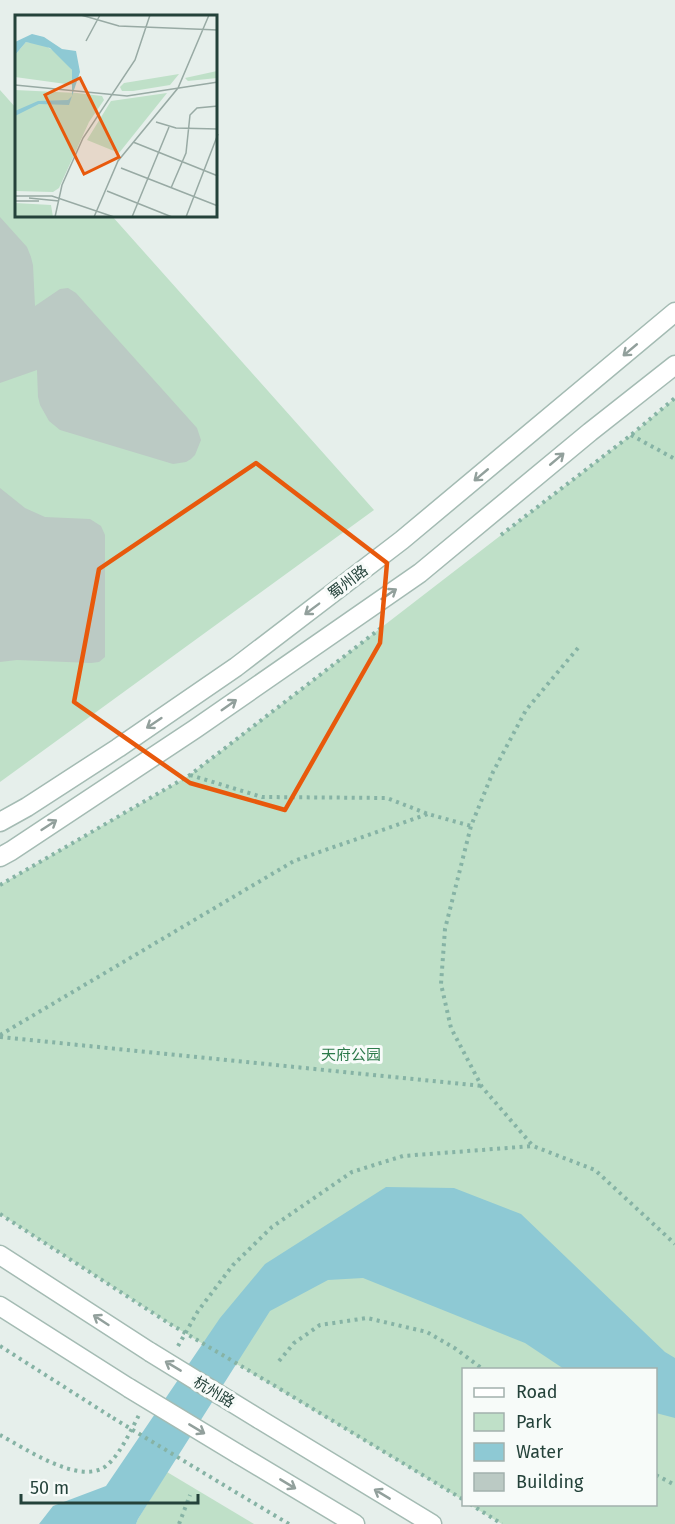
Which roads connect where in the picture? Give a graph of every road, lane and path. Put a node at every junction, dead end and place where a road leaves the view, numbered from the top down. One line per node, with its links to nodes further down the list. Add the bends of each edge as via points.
1 (675, 312): 8 (main road, 蜀州路, one-way to 8, via 402,540 236,667)
2 (675, 365): 10 (main road, one-way to 2, via 195,729 420,573)
3 (631, 435): 4 (path)
4 (675, 459)
5 (578, 648): 9 (path, via 526,710 493,772)
6 (190, 775): 7 (path, via 262,797 387,798)
7 (428, 814): 9 (path); 11 (path, via 294,861)
8 (0, 822)
9 (471, 826): 12 (path, via 445,929 441,984 451,1028)
10 (0, 856)
11 (0, 1036): 12 (path)
12 (482, 1087): 13 (path)
13 (533, 1146): 15 (path, via 594,1170); 19 (path, via 403,1156 352,1172 272,1227 233,1265 198,1311)
14 (0, 1214): 27 (path, bridge, via 170,1324)
15 (675, 1244)
16 (0, 1255): 32 (main road, 杭州路, one-way to 16, bridge, via 150,1352)
17 (0, 1306): 31 (main road, one-way to 31, bridge)
18 (0, 1346): 30 (path, bridge)
19 (176, 1351)
20 (279, 1361): 21 (path, via 294,1342 320,1325 368,1318 427,1332)
21 (481, 1368)
22 (142, 1410): 23 (path, via 120,1449 107,1465 96,1471 76,1471 47,1461)
23 (0, 1434)
24 (657, 1476): 25 (path)
25 (675, 1485)
26 (190, 1496): 29 (path)
27 (462, 1499)
28 (473, 1506): 33 (path)
29 (179, 1524)
30 (289, 1524)
31 (355, 1524)
32 (432, 1524)
33 (502, 1524)

